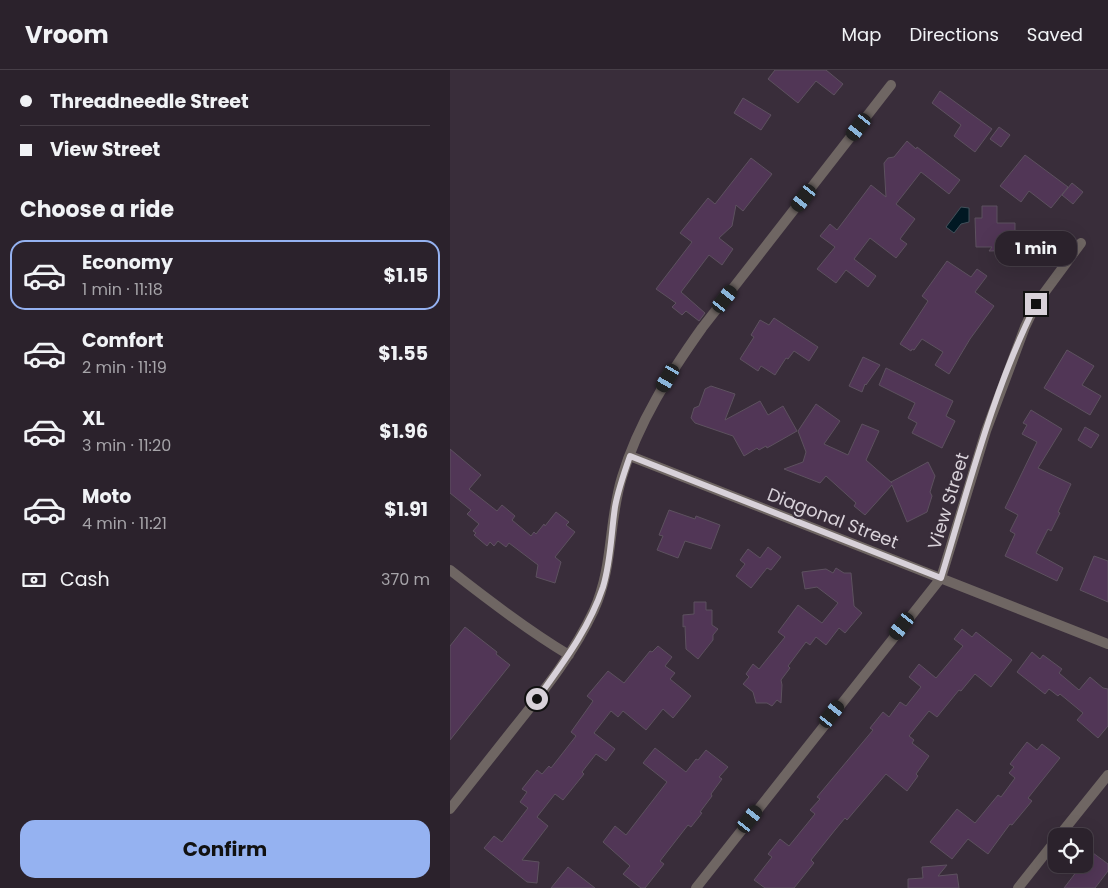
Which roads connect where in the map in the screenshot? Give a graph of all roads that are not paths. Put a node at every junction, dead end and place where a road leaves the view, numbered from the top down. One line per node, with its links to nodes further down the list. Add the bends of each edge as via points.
1 (891, 85): 3 (street, via 678,361)
2 (1080, 243): 5 (street, View Street, via 1036,304 1025,327 986,430)
3 (630, 456): 5 (street, Diagonal Street); 7 (street, via 615,506 603,586)
4 (450, 570): 7 (street, via 546,642)
5 (941, 578): 6 (street, Diagonal Street); 12 (street, View Street)
6 (1108, 644)
7 (569, 655): 9 (street)
8 (1108, 775): 10 (street)
9 (450, 809)
10 (1065, 828)
11 (1048, 850): 13 (street)
12 (696, 888)
13 (1018, 888)

